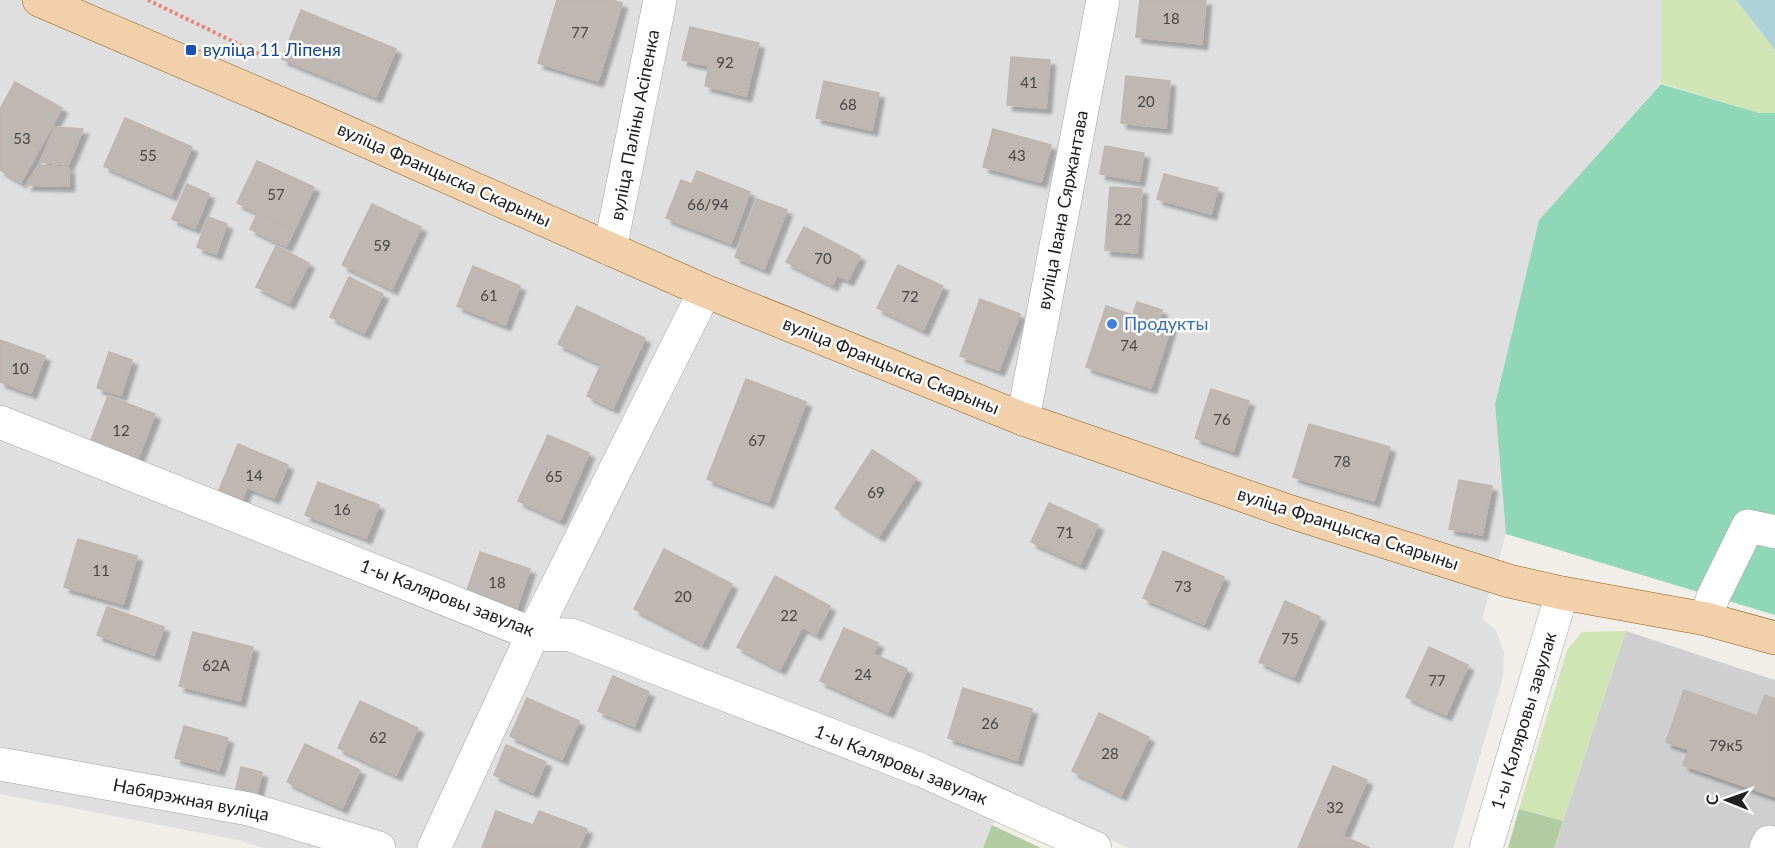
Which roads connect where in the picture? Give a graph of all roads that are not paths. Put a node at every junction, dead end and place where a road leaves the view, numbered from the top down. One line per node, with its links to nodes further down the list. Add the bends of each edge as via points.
1 (39, 0): 4 (main road, вуліца Францыска Скарыны)
2 (660, 0): 4 (street, вуліца Паліны Асіпенка)
3 (1103, 0): 6 (street, вуліца Івана Сяржантава)
4 (610, 249): 5 (main road, вуліца Францыска Скарыны)
5 (705, 291): 6 (main road, вуліца Францыска Скарыны); 11 (street)
6 (1023, 419): 9 (main road, вуліца Францыска Скарыны, via 1299,514 1509,581)
7 (0, 422): 11 (street, 1-ы Каляровы завулак)
8 (1775, 532): 10 (street, via 1748,526)
9 (1562, 593): 10 (main road, вуліца Францыска Скарыны); 17 (street, 1-ы Каляровы завулак)
10 (1706, 619): 12 (main road, вуліца Францыска Скарыны)
11 (533, 634): 15 (street); 16 (street, 1-ы Каляровы завулак, via 571,635 921,770)
12 (1775, 638)
13 (0, 765): 14 (street, Набярэжная вуліца, via 249,808)
14 (379, 848)
15 (434, 848)
16 (1095, 848)
17 (1486, 848)

